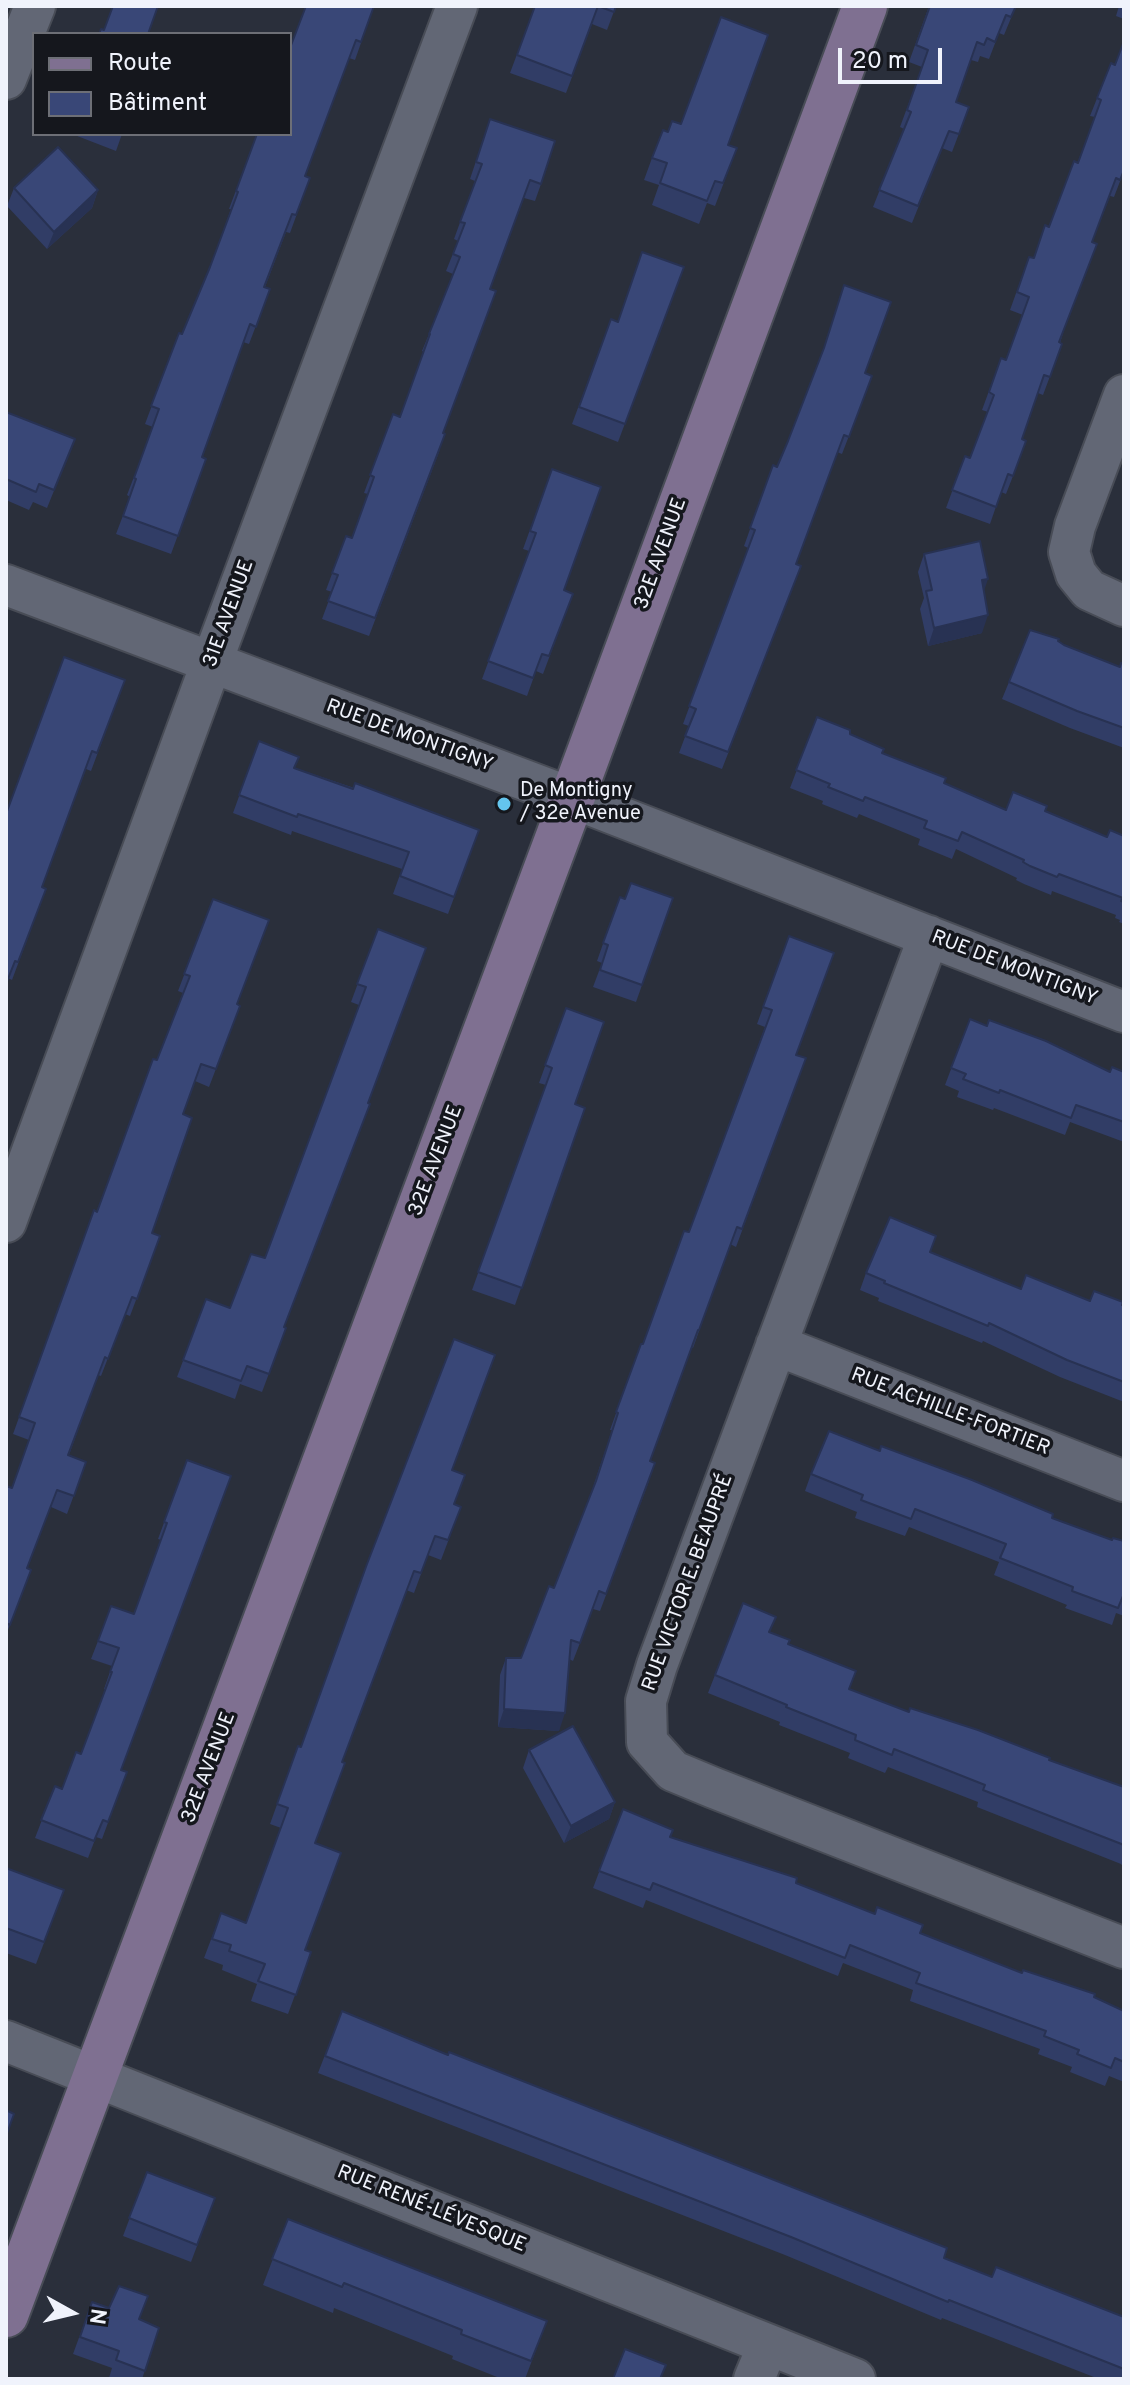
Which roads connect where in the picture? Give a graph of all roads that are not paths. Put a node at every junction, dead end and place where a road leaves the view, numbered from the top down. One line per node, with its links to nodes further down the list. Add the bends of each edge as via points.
1 (35, 6): 4 (street)
2 (457, 6): 8 (street, 31E AVENUE)
3 (865, 6): 9 (street, 32E AVENUE)
4 (6, 79)
5 (1124, 395): 7 (street, via 1069,552 1076,574 1089,590)
6 (6, 585): 8 (street, RUE DE MONTIGNY)
7 (1124, 606)
8 (211, 664): 9 (street, RUE DE MONTIGNY); 12 (street, 31E AVENUE)
9 (572, 798): 10 (street, RUE DE MONTIGNY); 17 (street, 32E AVENUE)
10 (929, 936): 11 (street, RUE DE MONTIGNY); 13 (street, RUE VICTOR E. BEAUPRÉ)
11 (1124, 1012)
12 (6, 1222)
13 (776, 1345): 14 (street, RUE ACHILLE-FORTIER); 15 (street, RUE VICTOR E. BEAUPRÉ, via 657,1665 646,1701 647,1742 673,1771)
14 (1124, 1481)
15 (1124, 1948)
16 (6, 2041): 17 (street, RUE RENÉ-LÉVESQUE)
17 (94, 2076): 18 (street, 32E AVENUE); 19 (street, RUE RENÉ-LÉVESQUE)
18 (6, 2315)
19 (761, 2362): 20 (street, RUE RENÉ-LÉVESQUE)
20 (855, 2379)

